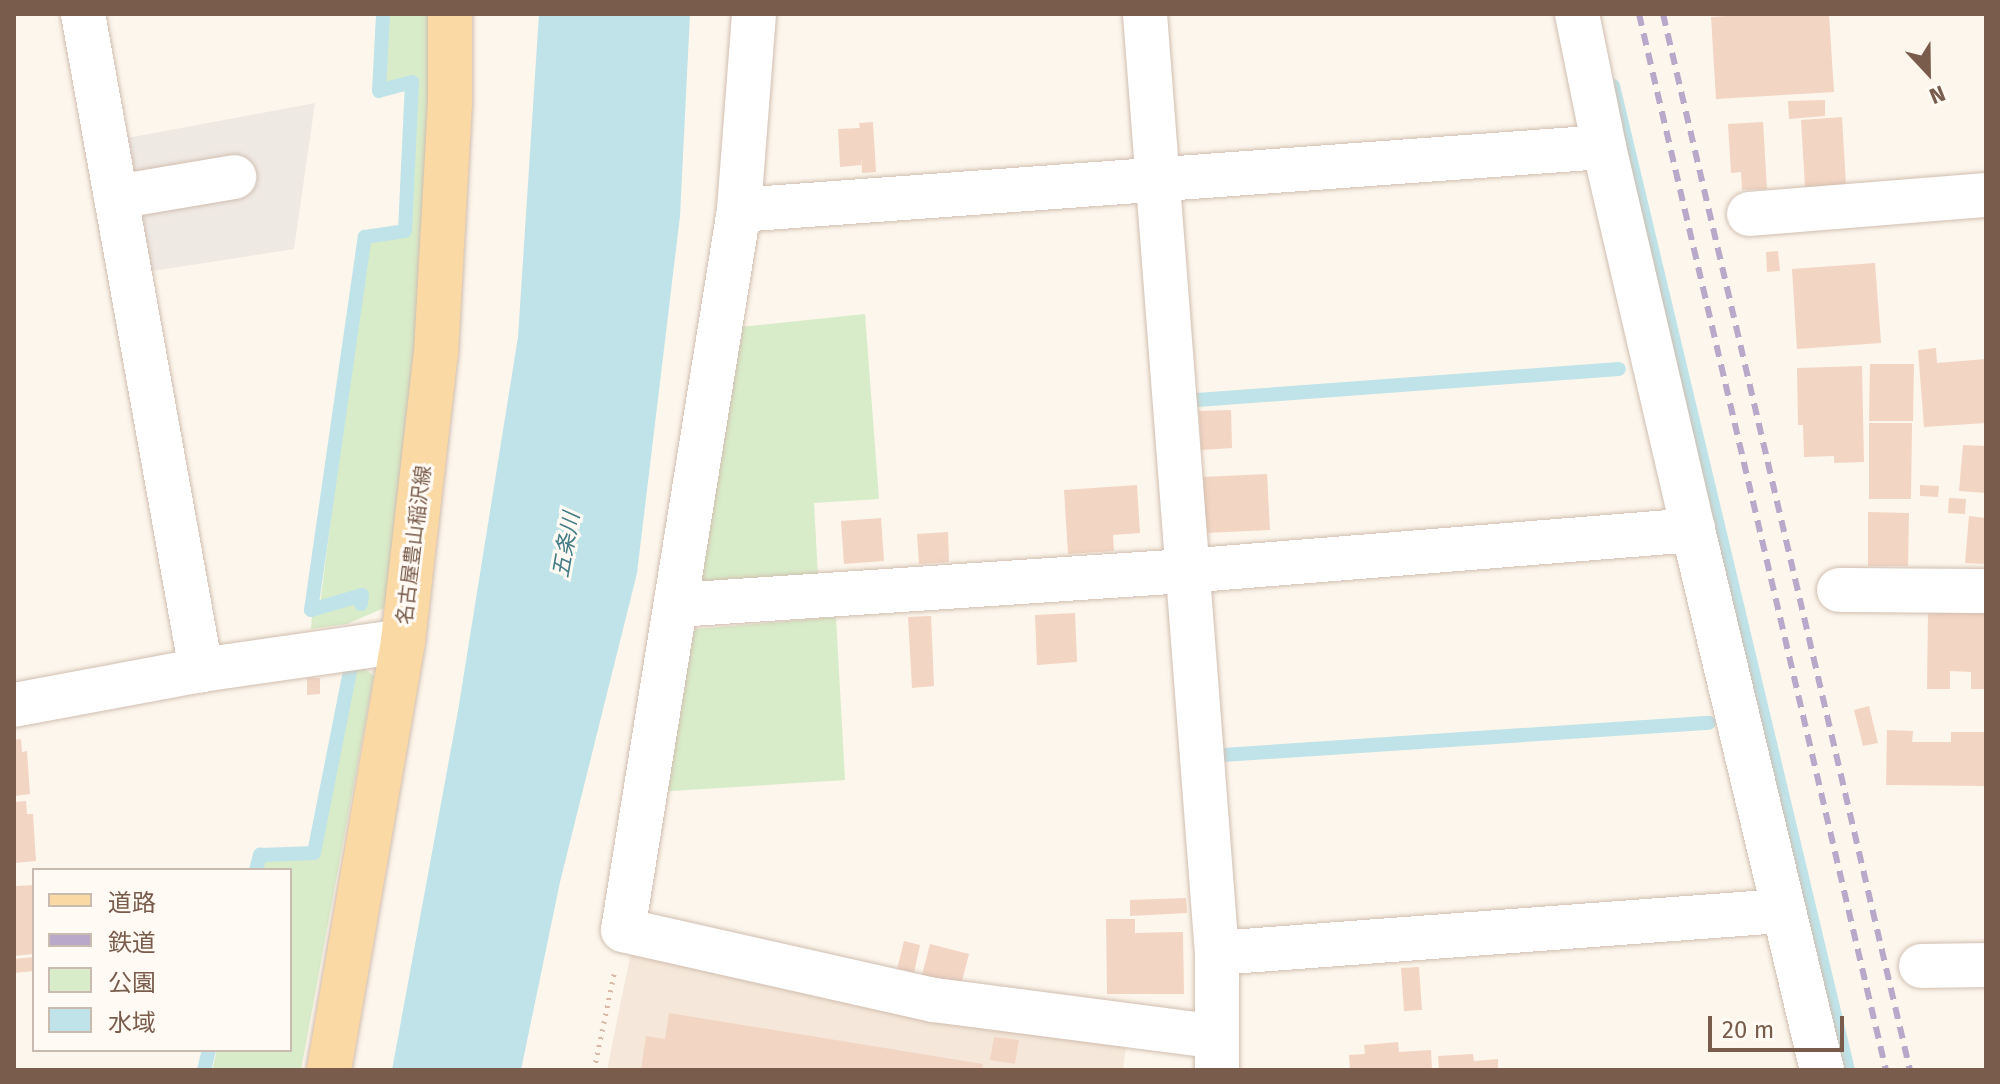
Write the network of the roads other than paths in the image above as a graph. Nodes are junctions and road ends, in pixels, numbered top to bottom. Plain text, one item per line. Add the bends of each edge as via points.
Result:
1 (83, 14) edge
2 (450, 14) edge
3 (754, 14) edge
4 (1145, 14) edge
5 (1577, 14) edge
6 (1604, 147) junction
7 (234, 177) dead end
8 (1157, 179) junction
9 (1986, 195) edge
10 (116, 197) junction
11 (739, 210) junction
12 (1749, 214) dead end
13 (1693, 530) junction
14 (1185, 571) junction
15 (1839, 590) dead end
16 (1986, 591) edge
17 (677, 605) junction
18 (403, 641) junction
19 (201, 670) junction
20 (14, 705) edge
21 (1781, 911) junction
22 (1217, 953) junction
23 (1986, 965) edge
24 (1921, 966) dead end
25 (1217, 1054) edge
26 (329, 1070) edge
27 (1822, 1070) edge

1 - 10 street
2 - 18 main road, 名古屋豊山稲沢線 via 437,337
3 - 11 street
4 - 8 street
5 - 6 street
6 - 8 street
6 - 13 street
7 - 10 street
8 - 11 street
8 - 14 street
9 - 12 street
10 - 19 street
11 - 17 street
13 - 14 street
13 - 21 street
14 - 17 street
14 - 22 street
15 - 16 street
17 - 25 street via 623,930 934,1000
18 - 19 street
18 - 26 main road, 名古屋豊山稲沢線
19 - 20 street
21 - 22 street
21 - 27 street
22 - 25 street
23 - 24 street

